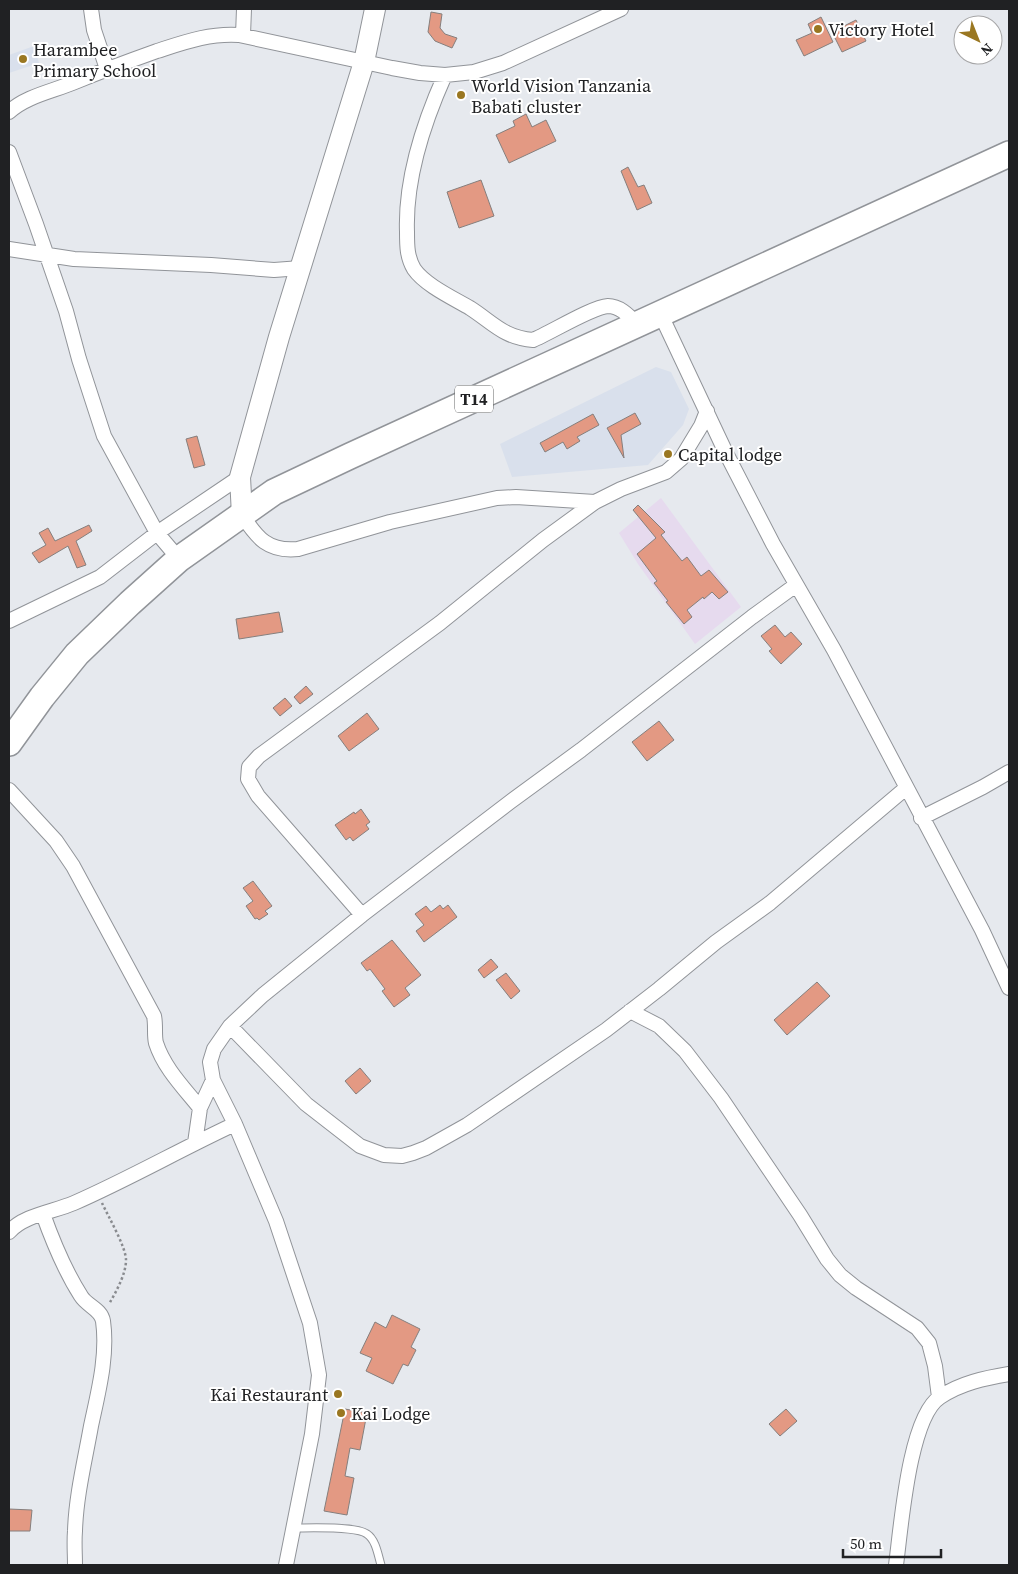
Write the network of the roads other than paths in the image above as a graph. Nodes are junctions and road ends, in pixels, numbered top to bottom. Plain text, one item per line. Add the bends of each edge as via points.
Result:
1 (91, 9) edge
2 (244, 9) edge
3 (375, 9) edge
4 (621, 9) edge
5 (243, 35) junction
6 (364, 62) junction
7 (106, 69) junction
8 (445, 75) junction
9 (9, 112) edge
10 (9, 152) edge
11 (1009, 154) edge
12 (9, 249) edge
13 (47, 256) junction
14 (301, 268) junction
15 (660, 313) junction
16 (637, 324) junction
17 (707, 411) junction
18 (240, 476) junction
19 (596, 502) junction
20 (242, 515) junction
21 (157, 533) junction
22 (179, 559) junction
23 (796, 585) junction
24 (9, 621) edge
25 (9, 743) edge
26 (1009, 772) edge
27 (906, 788) junction
28 (9, 790) edge
29 (921, 818) junction
30 (362, 916) junction
31 (1009, 988) edge
32 (630, 1011) junction
33 (230, 1026) junction
34 (213, 1080) junction
35 (200, 1108) junction
36 (235, 1124) junction
37 (195, 1143) junction
38 (42, 1214) junction
39 (9, 1232) edge
40 (1009, 1374) edge
41 (939, 1397) junction
42 (294, 1528) junction
43 (75, 1565) edge
44 (286, 1565) edge
45 (381, 1565) edge
46 (896, 1565) edge

1 - 7 street
2 - 5 street
3 - 6 street
4 - 8 street via 504,63 474,72
5 - 6 street
5 - 7 street via 204,36
6 - 8 street
6 - 14 street
7 - 9 street via 36,97
8 - 16 street via 431,107 412,173 406,213 407,253 415,269 431,284 480,314 500,331 521,340 532,340 550,333 608,306 618,308
10 - 13 street
11 - 15 highway, T14
12 - 13 street
13 - 14 street via 274,270
13 - 21 street via 104,436
14 - 18 street
15 - 16 highway, T14
15 - 17 street
16 - 20 highway, T14 via 288,484
17 - 19 street via 675,465 666,472
17 - 23 street
18 - 20 street
18 - 21 street
19 - 20 street via 497,498 285,550 262,541
19 - 30 street via 440,623 259,756 249,767 248,779 258,796
20 - 22 highway, T14
21 - 22 street
21 - 24 street via 100,577
22 - 25 highway, T14 via 77,654
23 - 27 street
23 - 30 street
26 - 29 street
27 - 29 street
27 - 32 street via 770,903
28 - 35 street via 56,841 73,866 154,1016 156,1042 163,1058
29 - 31 street via 982,930
30 - 33 street
32 - 33 street via 466,1126 426,1148 393,1156 360,1146 321,1117
32 - 41 street via 659,1026 685,1051 840,1275 917,1328 928,1344
33 - 34 street via 214,1049 210,1062
34 - 35 street
34 - 36 street
35 - 37 street
36 - 37 street
36 - 42 street via 276,1221 301,1295 310,1323 319,1375 312,1434
37 - 38 street via 68,1205
38 - 39 street
38 - 43 street via 80,1294 102,1316 99,1390 80,1487
40 - 41 street via 976,1380
41 - 46 street via 920,1427 909,1473
42 - 44 street
42 - 45 lane via 357,1529 368,1534 376,1545

